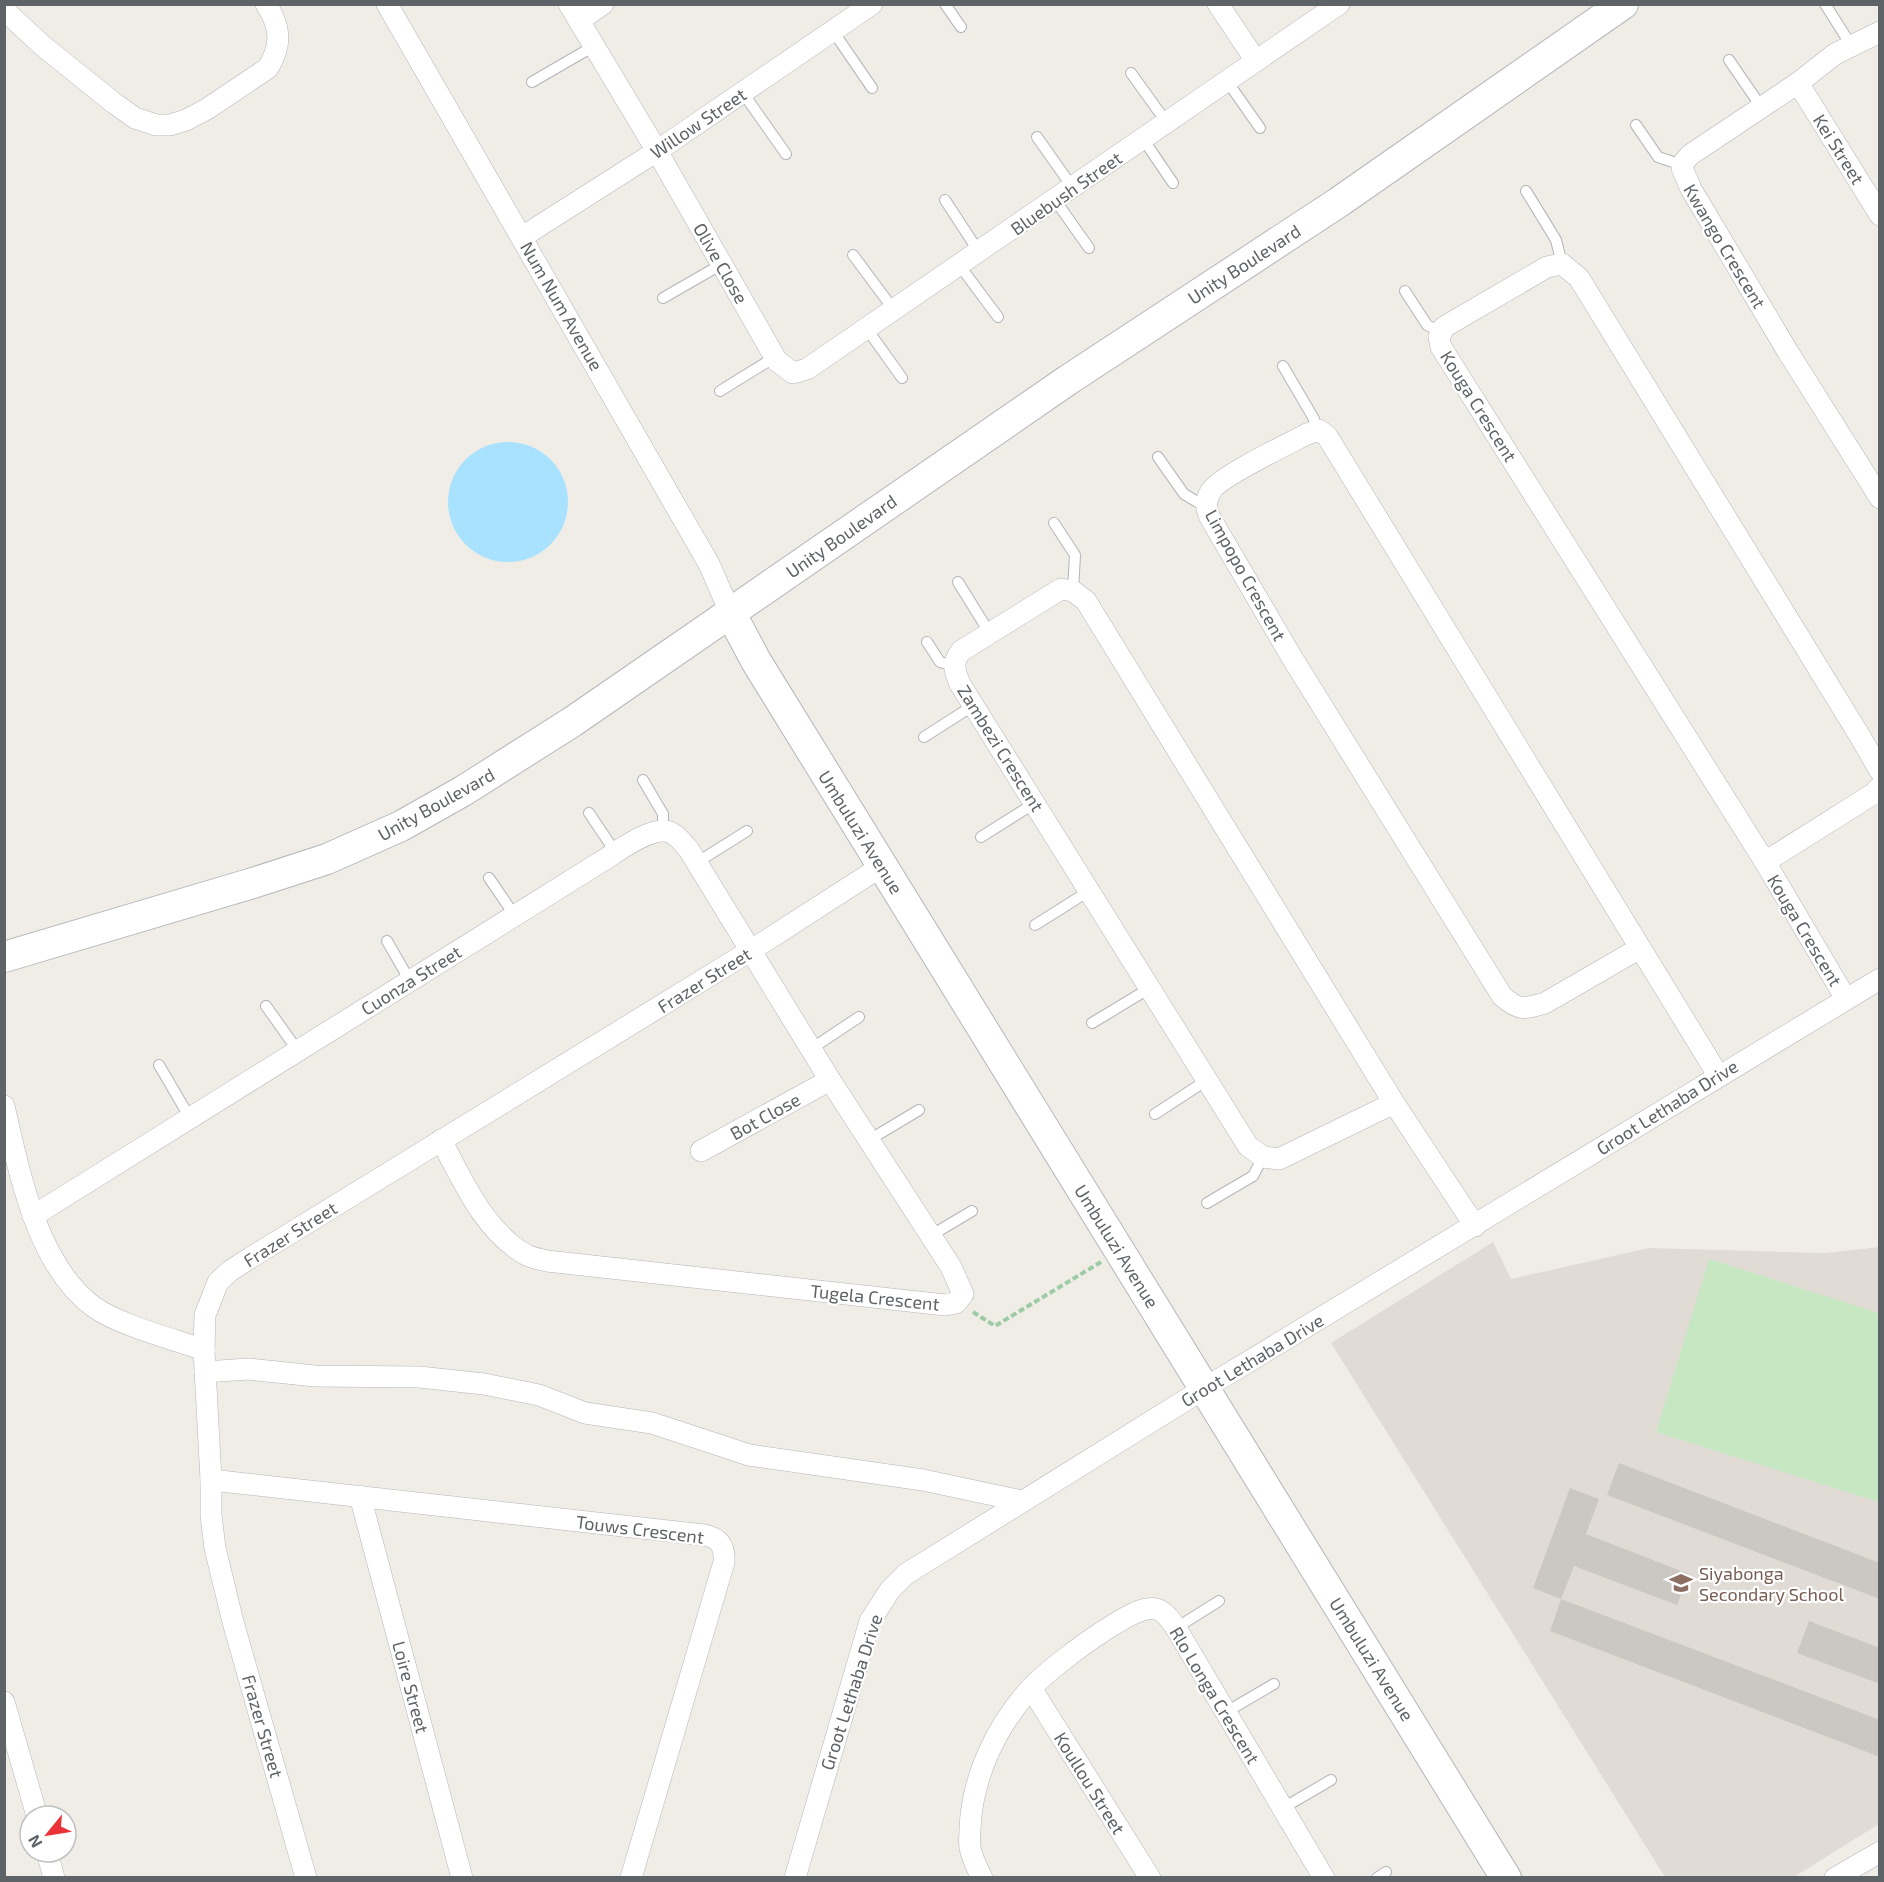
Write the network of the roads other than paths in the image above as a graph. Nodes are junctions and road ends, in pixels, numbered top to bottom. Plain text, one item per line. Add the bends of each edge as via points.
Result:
1 (266, 4) edge
2 (387, 4) edge
3 (603, 4) edge
4 (872, 4) edge
5 (945, 4) edge
6 (1218, 4) edge
7 (1339, 4) edge
8 (1623, 4) edge
9 (1825, 4) edge
10 (4, 10) edge
11 (849, 11) edge
12 (574, 13) edge
13 (961, 27) dead end
14 (833, 31) junction
15 (1880, 32) edge
16 (1851, 45) junction
17 (594, 46) junction
18 (1729, 60) dead end
19 (1256, 61) junction
20 (1131, 73) dead end
21 (1227, 81) junction
22 (532, 82) dead end
23 (1798, 83) junction
24 (872, 88) dead end
25 (742, 93) junction
26 (1762, 108) junction
27 (1167, 123) junction
28 (1636, 125) dead end
29 (1260, 128) dead end
30 (1037, 137) dead end
31 (1143, 139) junction
32 (657, 151) junction
33 (786, 154) dead end
34 (1682, 165) junction
35 (1173, 183) dead end
36 (1073, 188) junction
37 (1526, 191) dead end
38 (945, 200) dead end
39 (1055, 200) junction
40 (1880, 215) edge
41 (522, 237) junction
42 (1089, 248) dead end
43 (979, 252) junction
44 (853, 255) dead end
45 (722, 264) junction
46 (1562, 264) junction
47 (960, 266) junction
48 (1405, 291) dead end
49 (663, 298) dead end
50 (894, 310) junction
51 (998, 317) dead end
52 (867, 328) junction
53 (1441, 332) junction
54 (782, 364) junction
55 (1283, 366) dead end
56 (902, 378) dead end
57 (720, 391) dead end
58 (1314, 431) junction
59 (1158, 457) dead end
60 (1880, 498) edge
61 (1206, 507) junction
62 (1054, 523) dead end
63 (957, 582) dead end
64 (1073, 591) junction
65 (730, 612) junction
66 (989, 632) junction
67 (927, 642) dead end
68 (954, 666) junction
69 (974, 705) junction
70 (924, 737) dead end
71 (1880, 771) edge
72 (643, 780) dead end
73 (1880, 787) edge
74 (1035, 803) junction
75 (589, 813) dead end
76 (663, 831) junction
77 (747, 831) dead end
78 (981, 837) dead end
79 (616, 853) junction
80 (1765, 862) junction
81 (696, 863) junction
82 (882, 866) junction
83 (489, 878) dead end
84 (1089, 891) junction
85 (515, 916) junction
86 (1035, 925) dead end
87 (387, 942) dead end
88 (1640, 948) junction
89 (750, 951) junction
90 (4, 957) edge
91 (1880, 979) edge
92 (410, 981) junction
93 (1150, 988) junction
94 (1846, 999) junction
95 (266, 1006) dead end
96 (859, 1017) dead end
97 (1092, 1023) dead end
98 (811, 1050) junction
99 (298, 1051) junction
100 (159, 1065) dead end
101 (1718, 1075) junction
102 (830, 1080) junction
103 (1207, 1080) junction
104 (1394, 1103) junction
105 (4, 1106) edge
106 (919, 1110) dead end
107 (1155, 1114) dead end
108 (190, 1118) junction
109 (441, 1140) junction
110 (869, 1140) junction
111 (701, 1151) dead end
112 (1263, 1157) junction
113 (1207, 1203) dead end
114 (972, 1211) dead end
115 (33, 1216) junction
116 (1475, 1226) junction
117 (930, 1236) junction
118 (204, 1350) junction
119 (205, 1372) junction
120 (1205, 1388) junction
121 (211, 1480) junction
122 (360, 1496) junction
123 (1022, 1502) junction
124 (1219, 1601) dead end
125 (1176, 1628) junction
126 (1274, 1684) dead end
127 (1031, 1688) junction
128 (4, 1702) edge
129 (1226, 1712) junction
130 (9, 1735) edge
131 (1331, 1780) dead end
132 (33, 1804) edge
133 (1283, 1808) junction
134 (1880, 1852) edge
135 (306, 1878) edge
136 (462, 1878) edge
137 (631, 1878) edge
138 (795, 1878) edge
139 (982, 1878) edge
140 (1150, 1878) edge
141 (1324, 1878) edge
142 (1506, 1878) edge
143 (1835, 1878) edge

1 - 10 street via 279,36 268,68 207,109 170,125 135,118
2 - 41 street, Num Num Avenue
3 - 12 street
4 - 11 street, Willow Street
5 - 13 lane
6 - 19 street
7 - 19 street, Bluebush Street
8 - 65 street, Unity Boulevard via 1348,195 1068,380
9 - 16 lane
11 - 14 street, Willow Street
12 - 17 street, Olive Close
14 - 24 lane
14 - 25 street, Willow Street
15 - 16 street, Kwango Crescent
16 - 23 street, Kwango Crescent
17 - 22 lane
17 - 32 street, Olive Close
18 - 26 lane
19 - 21 street, Bluebush Street
20 - 27 lane
21 - 27 street, Bluebush Street
21 - 29 lane
23 - 26 street, Kwango Crescent
23 - 40 street, Kei Street
25 - 32 street, Willow Street
25 - 33 lane
26 - 34 street, Kwango Crescent via 1690,155
27 - 31 street, Bluebush Street
28 - 34 lane via 1658,157
30 - 36 lane
31 - 35 lane
31 - 36 street, Bluebush Street
32 - 41 street, Willow Street
32 - 45 street, Olive Close
34 - 60 street, Kwango Crescent via 1697,199
36 - 39 street, Bluebush Street
37 - 46 lane via 1556,240
38 - 43 lane
39 - 42 lane
39 - 43 street, Bluebush Street
41 - 65 street, Num Num Avenue via 709,564
43 - 47 street, Bluebush Street
44 - 50 lane
45 - 49 lane
45 - 54 street, Olive Close
46 - 53 street, Kouga Crescent via 1534,273
46 - 71 street via 1579,278
47 - 50 street, Bluebush Street
47 - 51 lane
48 - 53 lane via 1427,325
50 - 52 street, Bluebush Street
52 - 54 street, Bluebush Street via 807,369 798,372
52 - 56 lane
53 - 80 street, Kouga Crescent via 1441,347
54 - 57 lane
55 - 58 lane via 1314,419
58 - 61 street, Limpopo Crescent via 1219,483 1211,489
58 - 88 street via 1327,436
59 - 61 lane via 1184,494
61 - 88 street, Limpopo Crescent via 1291,656 1502,996 1520,1008 1545,1003
62 - 64 lane via 1076,555
63 - 66 lane
64 - 66 street, Zambezi Crescent via 1054,593
64 - 104 street via 1092,610
65 - 82 street, Umbuluzi Avenue
65 - 90 street, Unity Boulevard via 562,728 463,792 401,826 327,859
66 - 68 street, Zambezi Crescent via 961,651
67 - 68 lane via 940,662
68 - 69 street, Zambezi Crescent
69 - 70 lane
69 - 74 street, Zambezi Crescent
72 - 76 lane via 663,814
73 - 80 street, Kouga Crescent
74 - 78 lane
74 - 84 street, Zambezi Crescent
75 - 79 lane
76 - 79 street, Cuonza Street via 648,834
76 - 81 street via 671,832 681,841
77 - 81 lane
79 - 85 street, Cuonza Street
80 - 94 street, Kouga Crescent
81 - 89 street
82 - 89 street, Frazer Street
82 - 120 street, Umbuluzi Avenue
83 - 85 lane
84 - 86 lane
84 - 93 street, Zambezi Crescent
85 - 92 street, Cuonza Street
87 - 92 lane
88 - 101 street
89 - 98 street, Tugela Crescent
89 - 109 street, Frazer Street
91 - 94 street, Groot Lethaba Drive
92 - 99 street, Cuonza Street
93 - 97 lane
93 - 103 street, Zambezi Crescent
94 - 101 street, Groot Lethaba Drive
95 - 99 lane
96 - 98 lane
98 - 102 street, Tugela Crescent
99 - 108 street, Cuonza Street
100 - 108 lane
101 - 116 street, Groot Lethaba Drive
102 - 110 street, Tugela Crescent
102 - 111 street, Bot Close
103 - 107 lane
103 - 112 street, Zambezi Crescent via 1248,1146
104 - 112 street via 1290,1155 1279,1159
104 - 116 street
105 - 115 street
106 - 110 lane
108 - 115 street, Cuonza Street
109 - 117 street, Tugela Crescent via 469,1191 504,1239 526,1255 547,1261 950,1305 963,1294
109 - 118 street, Frazer Street via 230,1271 218,1282 210,1298 205,1315
110 - 117 street, Tugela Crescent
112 - 113 lane via 1253,1176
114 - 117 lane
115 - 118 street via 65,1276 93,1307
116 - 120 street, Groot Lethaba Drive
118 - 119 street, Frazer Street
119 - 121 street, Frazer Street
119 - 123 street via 248,1369 484,1384 539,1395 585,1413 652,1423 749,1455 923,1480
120 - 123 street, Groot Lethaba Drive
120 - 142 street, Umbuluzi Avenue
121 - 122 street, Touws Crescent
121 - 135 street, Frazer Street via 211,1515 223,1586
122 - 136 street, Loire Street
122 - 137 street, Touws Crescent via 704,1535 722,1545 724,1562
123 - 138 street, Groot Lethaba Drive via 906,1574 879,1604 870,1622
124 - 125 lane
125 - 127 street, Rlo Longa Crescent via 1163,1612 1155,1608 1142,1611 1090,1640
125 - 129 street, Rlo Longa Crescent
126 - 129 lane
127 - 139 street, Rlo Longa Crescent via 1002,1725 977,1784 970,1846
127 - 140 street, Koullou Street
128 - 130 street
129 - 133 street, Rlo Longa Crescent
130 - 132 street
131 - 133 lane
133 - 141 street, Rlo Longa Crescent
134 - 143 street

